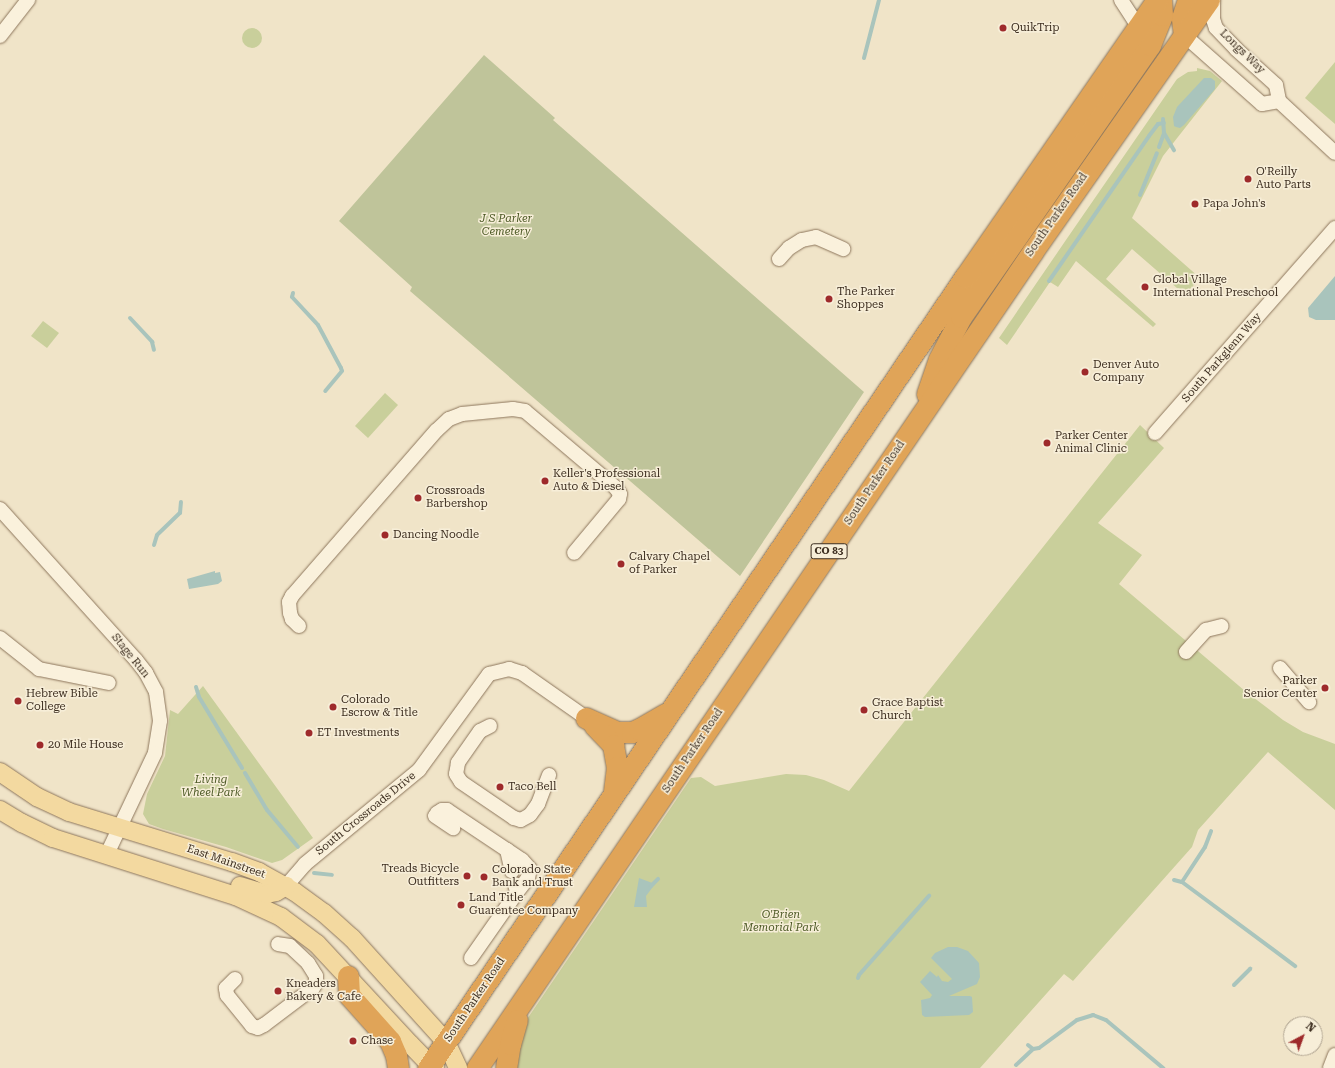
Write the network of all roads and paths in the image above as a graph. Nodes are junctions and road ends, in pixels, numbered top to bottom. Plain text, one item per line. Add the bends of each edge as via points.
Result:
1 (1121, 0) edge
2 (1157, 0) edge
3 (1161, 0) edge
4 (1188, 0) edge
5 (1209, 0) edge
6 (1213, 0) edge
7 (26, 1) edge
8 (1138, 28) junction
9 (1184, 35) junction
10 (0, 36) edge
11 (1279, 101) junction
12 (1335, 153) edge
13 (1335, 228) edge
14 (843, 249) dead end
15 (779, 259) dead end
16 (920, 418) junction
17 (1155, 433) dead end
18 (0, 509) edge
19 (574, 553) dead end
20 (299, 626) dead end
21 (1222, 626) dead end
22 (0, 638) edge
23 (1186, 652) dead end
24 (1280, 668) dead end
25 (109, 683) dead end
26 (1309, 702) dead end
27 (673, 708) junction
28 (586, 718) junction
29 (490, 726) dead end
30 (0, 772) edge
31 (549, 775) dead end
32 (0, 786) edge
33 (613, 796) junction
34 (46, 802) junction
35 (0, 810) edge
36 (118, 828) junction
37 (453, 828) dead end
38 (507, 850) junction
39 (106, 856) junction
40 (169, 875) junction
41 (515, 883) junction
42 (286, 886) junction
43 (278, 944) dead end
44 (471, 958) dead end
45 (348, 976) junction
46 (236, 979) dead end
47 (523, 1001) junction
48 (446, 1042) junction
49 (1335, 1054) edge
50 (431, 1067) edge
51 (398, 1068) edge
52 (458, 1068) edge
53 (477, 1068) edge
54 (506, 1068) edge
55 (1330, 1068) edge

1 - 8 street
2 - 8 highway, South Parker Road
3 - 16 highway via 1162,15 1150,45 950,336 939,359
4 - 9 highway via 1182,18
5 - 9 highway, South Parker Road / CO 83
6 - 11 street, Longs Way via 1213,19 1216,28 1276,85
7 - 10 street
8 - 27 highway, South Parker Road via 965,277
9 - 11 street via 1262,104
9 - 16 highway, South Parker Road / CO 83
11 - 12 street, Longs Way
13 - 17 street, South Parkglenn Way
14 - 15 street via 816,237 802,240 788,248
16 - 47 highway, South Parker Road / CO 83
18 - 36 street, Stage Run via 136,660 156,692 160,721 155,753
19 - 20 street via 619,499 620,494 616,488 525,411 513,408 462,414 450,419 437,430 292,596 289,602 290,613
21 - 23 street via 1206,630
22 - 25 street via 39,669
24 - 26 street
27 - 28 highway via 632,732 618,732
27 - 33 highway, South Parker Road
28 - 33 highway via 613,745 616,767
28 - 42 street, South Crossroads Drive via 522,673 509,669 489,674 419,770 305,864
29 - 31 street via 480,731 458,763 456,774 461,782 514,818 521,820 530,815 538,804
30 - 34 main road, East Mainstreet
32 - 34 main road via 29,805 36,806
33 - 48 highway, South Parker Road
34 - 36 main road, East Mainstreet
35 - 39 main road via 44,834
36 - 39 street, Stage Run
36 - 42 main road, East Mainstreet via 232,862
37 - 38 street via 436,815 442,810 447,810
38 - 41 street
38 - 41 street via 530,869 528,878
39 - 40 main road
40 - 42 main road via 192,871 267,894
40 - 45 main road via 243,899 281,917 317,944
41 - 44 street
42 - 48 main road, East Mainstreet via 344,931
43 - 46 street via 290,946 308,963 316,976 313,988 258,1028 252,1026 227,994 226,988
45 - 50 main road
45 - 51 highway via 349,995 390,1041
47 - 53 highway, South Parker Road / CO 83
47 - 54 highway via 511,1038
48 - 50 highway, South Parker Road
48 - 52 main road, East Mainstreet
49 - 55 street

